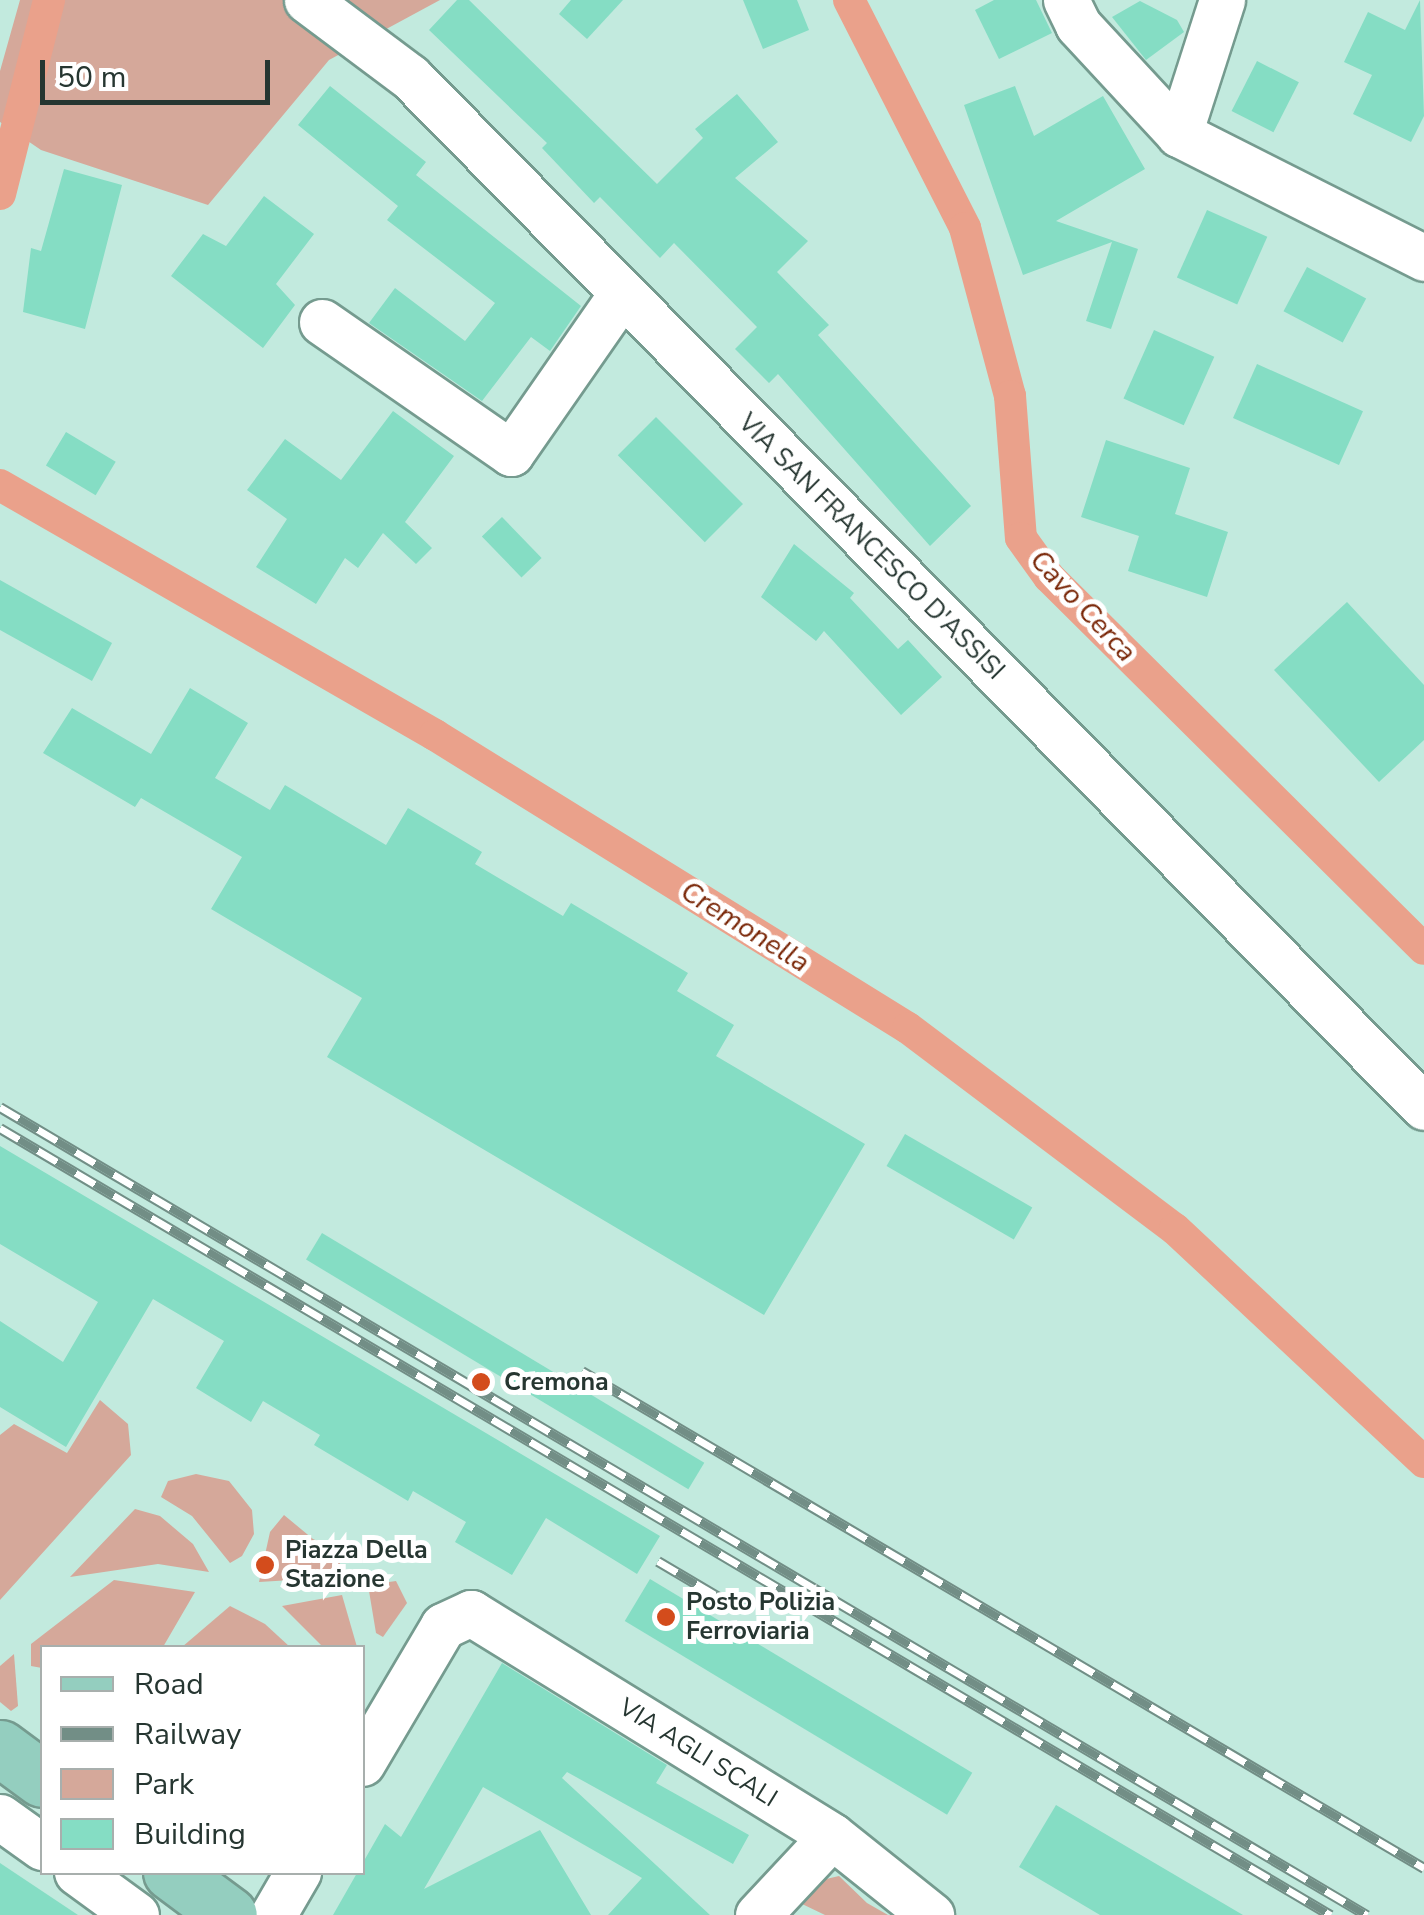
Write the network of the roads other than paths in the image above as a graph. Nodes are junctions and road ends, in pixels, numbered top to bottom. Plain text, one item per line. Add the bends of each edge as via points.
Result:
1 (307, 0) edge
2 (1066, 0) edge
3 (1222, 0) edge
4 (1179, 134) junction
5 (1424, 258) edge
6 (622, 293) junction
7 (322, 322) dead end
8 (1424, 1107) edge
9 (0, 1748) edge
10 (365, 1757) edge
11 (40, 1778) edge
12 (0, 1817) edge
13 (832, 1836) junction
14 (40, 1847) edge
15 (81, 1875) edge
16 (176, 1875) edge
17 (296, 1875) edge
18 (136, 1915) edge
19 (229, 1915) edge
20 (272, 1915) edge
21 (758, 1915) edge
22 (931, 1915) edge

1 - 6 street, VIA SAN FRANCESCO D'ASSISI via 410,77
2 - 4 street via 1078,25
3 - 4 street
4 - 5 street
6 - 7 street via 510,452
6 - 8 street, VIA SAN FRANCESCO D'ASSISI
9 - 11 main road
10 - 13 street, VIA AGLI SCALI via 443,1626 471,1613
12 - 14 street
13 - 21 street
13 - 22 street, VIA AGLI SCALI
15 - 18 street
16 - 19 main road
17 - 20 street

